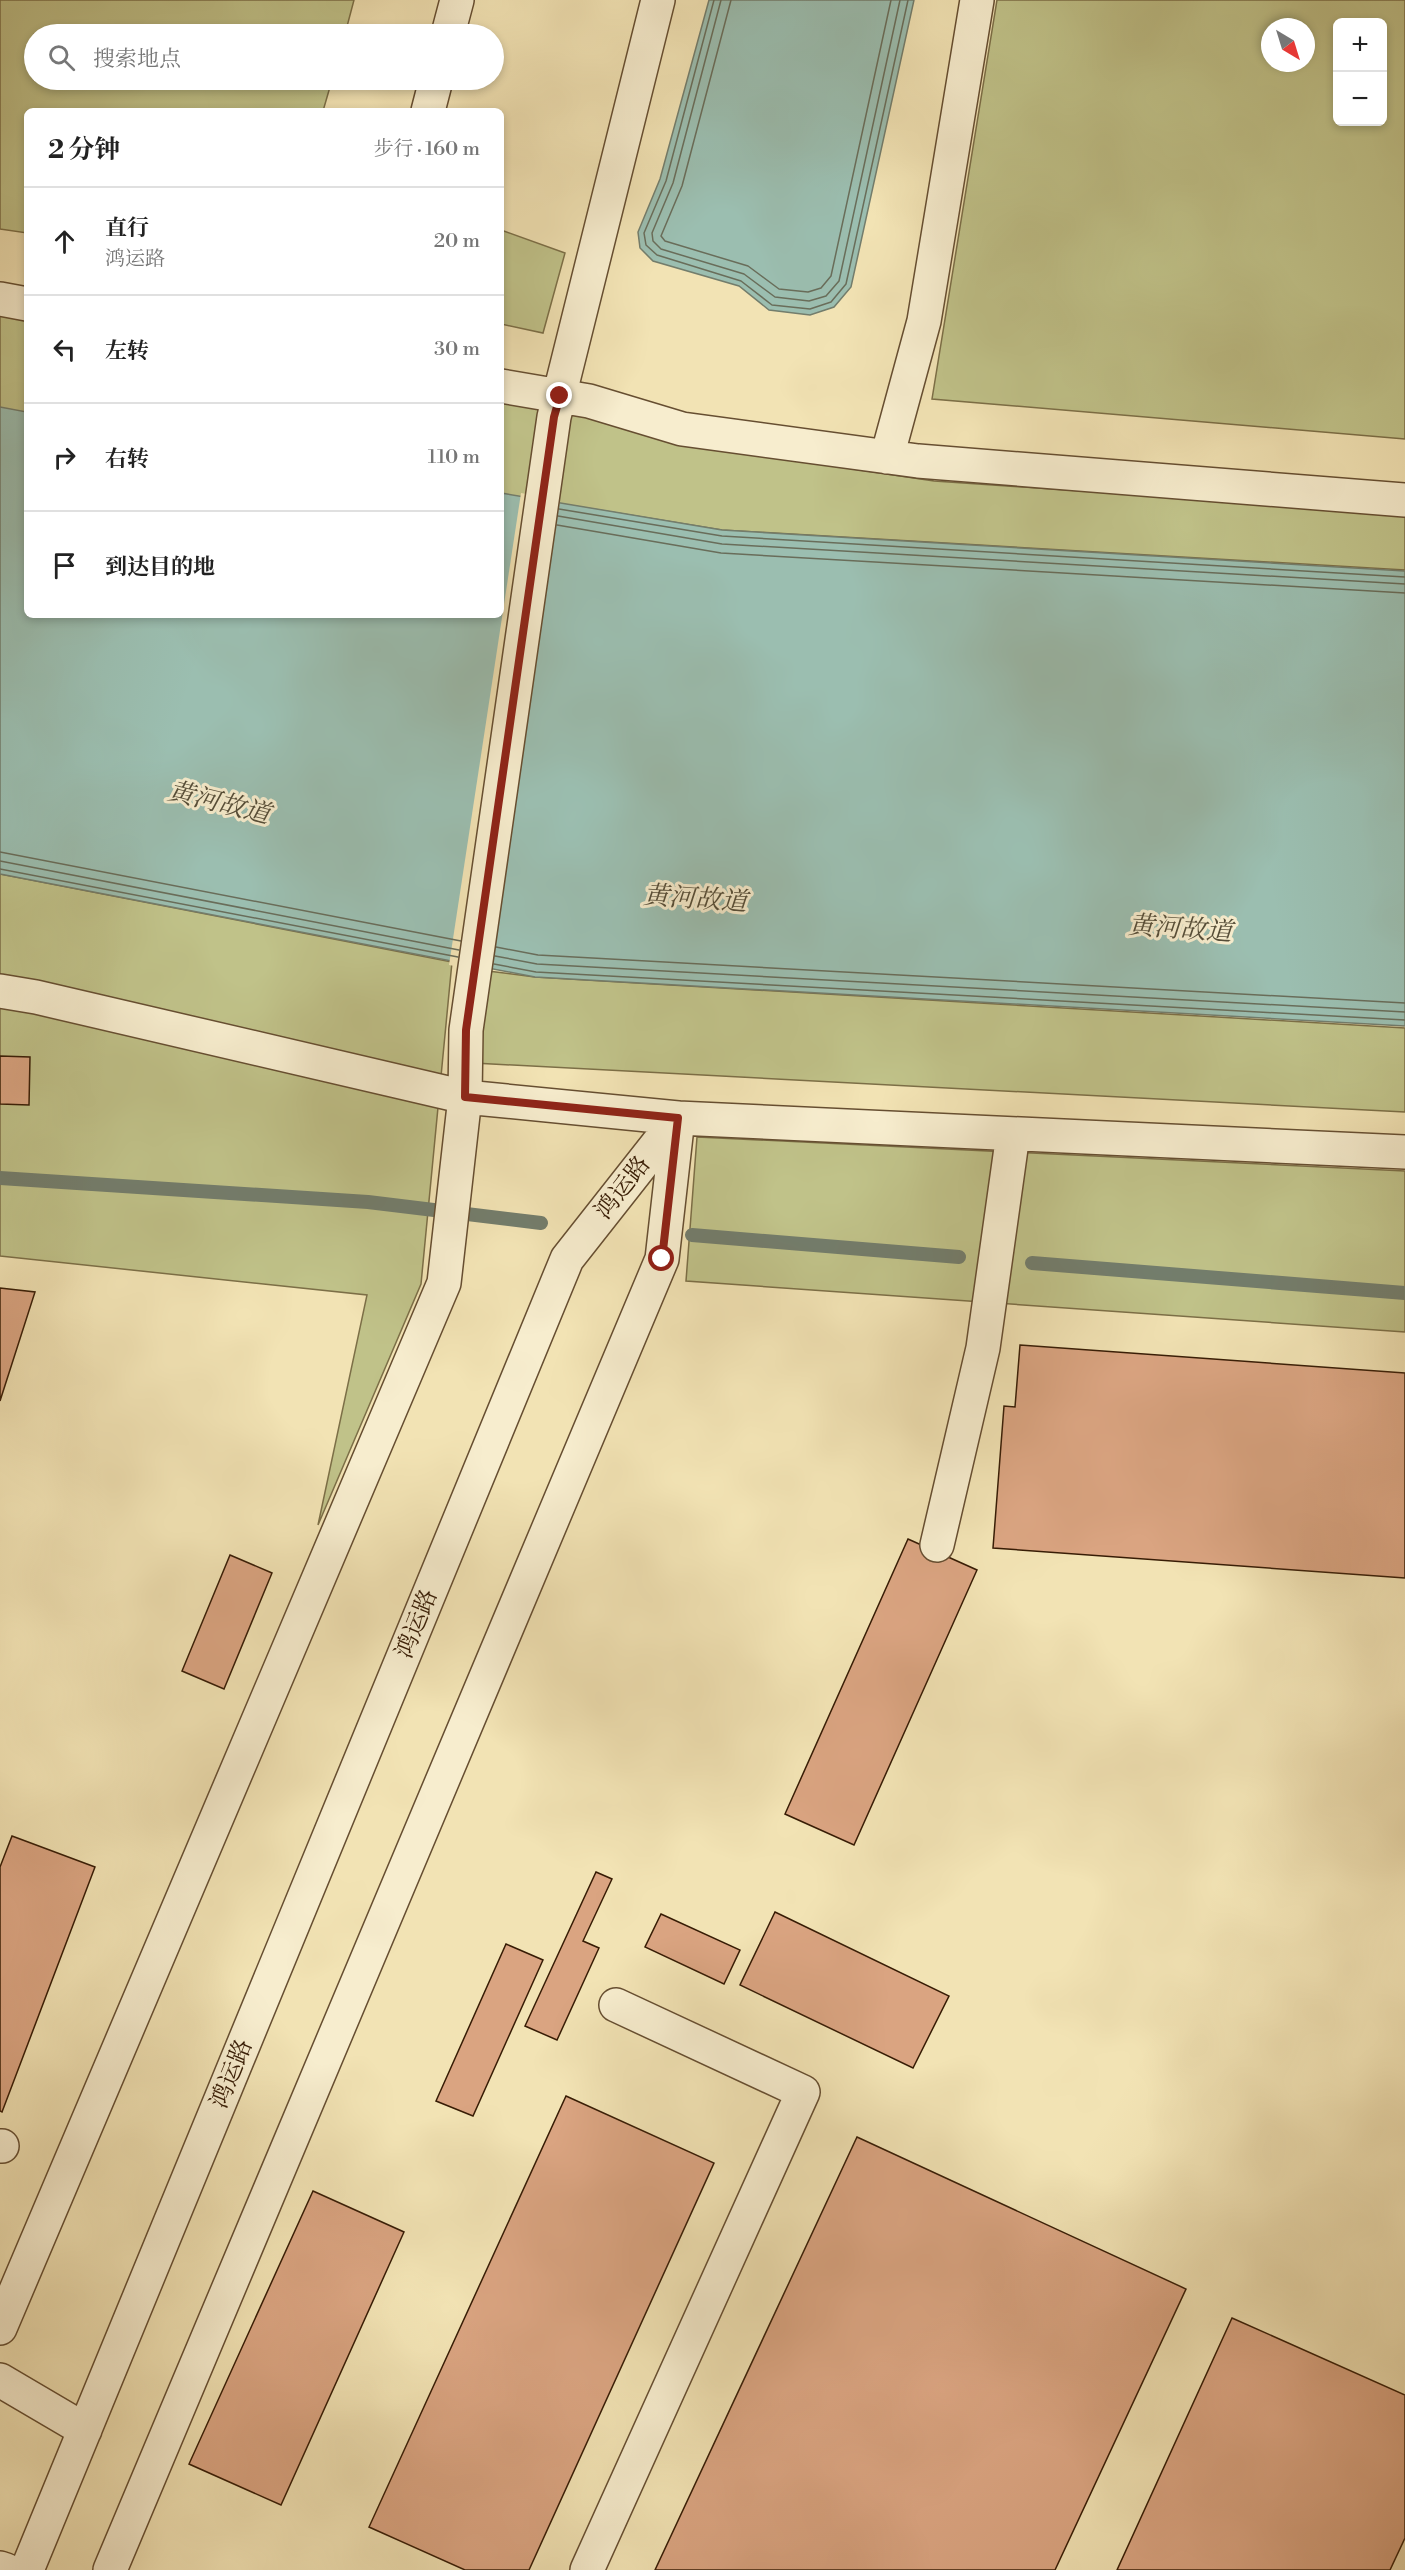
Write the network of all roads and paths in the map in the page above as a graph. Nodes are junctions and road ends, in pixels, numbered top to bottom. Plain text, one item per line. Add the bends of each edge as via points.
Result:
1 (457, 0) edge
2 (658, 0) edge
3 (977, 0) edge
4 (451, 24) edge
5 (433, 90) edge
6 (429, 108) edge
7 (0, 299) edge
8 (24, 303) edge
9 (504, 387) edge
10 (557, 407) junction
11 (886, 457) junction
12 (1405, 500) edge
13 (0, 991) edge
14 (465, 1097) junction
15 (678, 1118) junction
16 (1012, 1134) junction
17 (1405, 1152) edge
18 (937, 1545) dead end
19 (616, 2005) dead end
20 (0, 2328) edge
21 (0, 2380) edge
22 (85, 2430) junction
23 (0, 2568) edge
24 (6, 2570) edge
25 (27, 2570) edge
26 (110, 2570) edge
27 (587, 2570) edge

1 - 4 street
2 - 10 street
3 - 11 street via 924,321
5 - 6 street
7 - 8 street
9 - 10 street
10 - 11 street via 589,401 682,429
10 - 14 street via 466,1030
11 - 12 street
13 - 14 street via 36,996
14 - 15 street
14 - 20 street via 444,1283
15 - 16 street
15 - 22 street, 鸿运路 via 567,1259
15 - 26 street, 鸿运路 via 662,1259
16 - 17 street
16 - 18 street via 984,1348
19 - 27 street via 803,2092
21 - 22 street
22 - 25 street, 鸿运路
23 - 24 street

